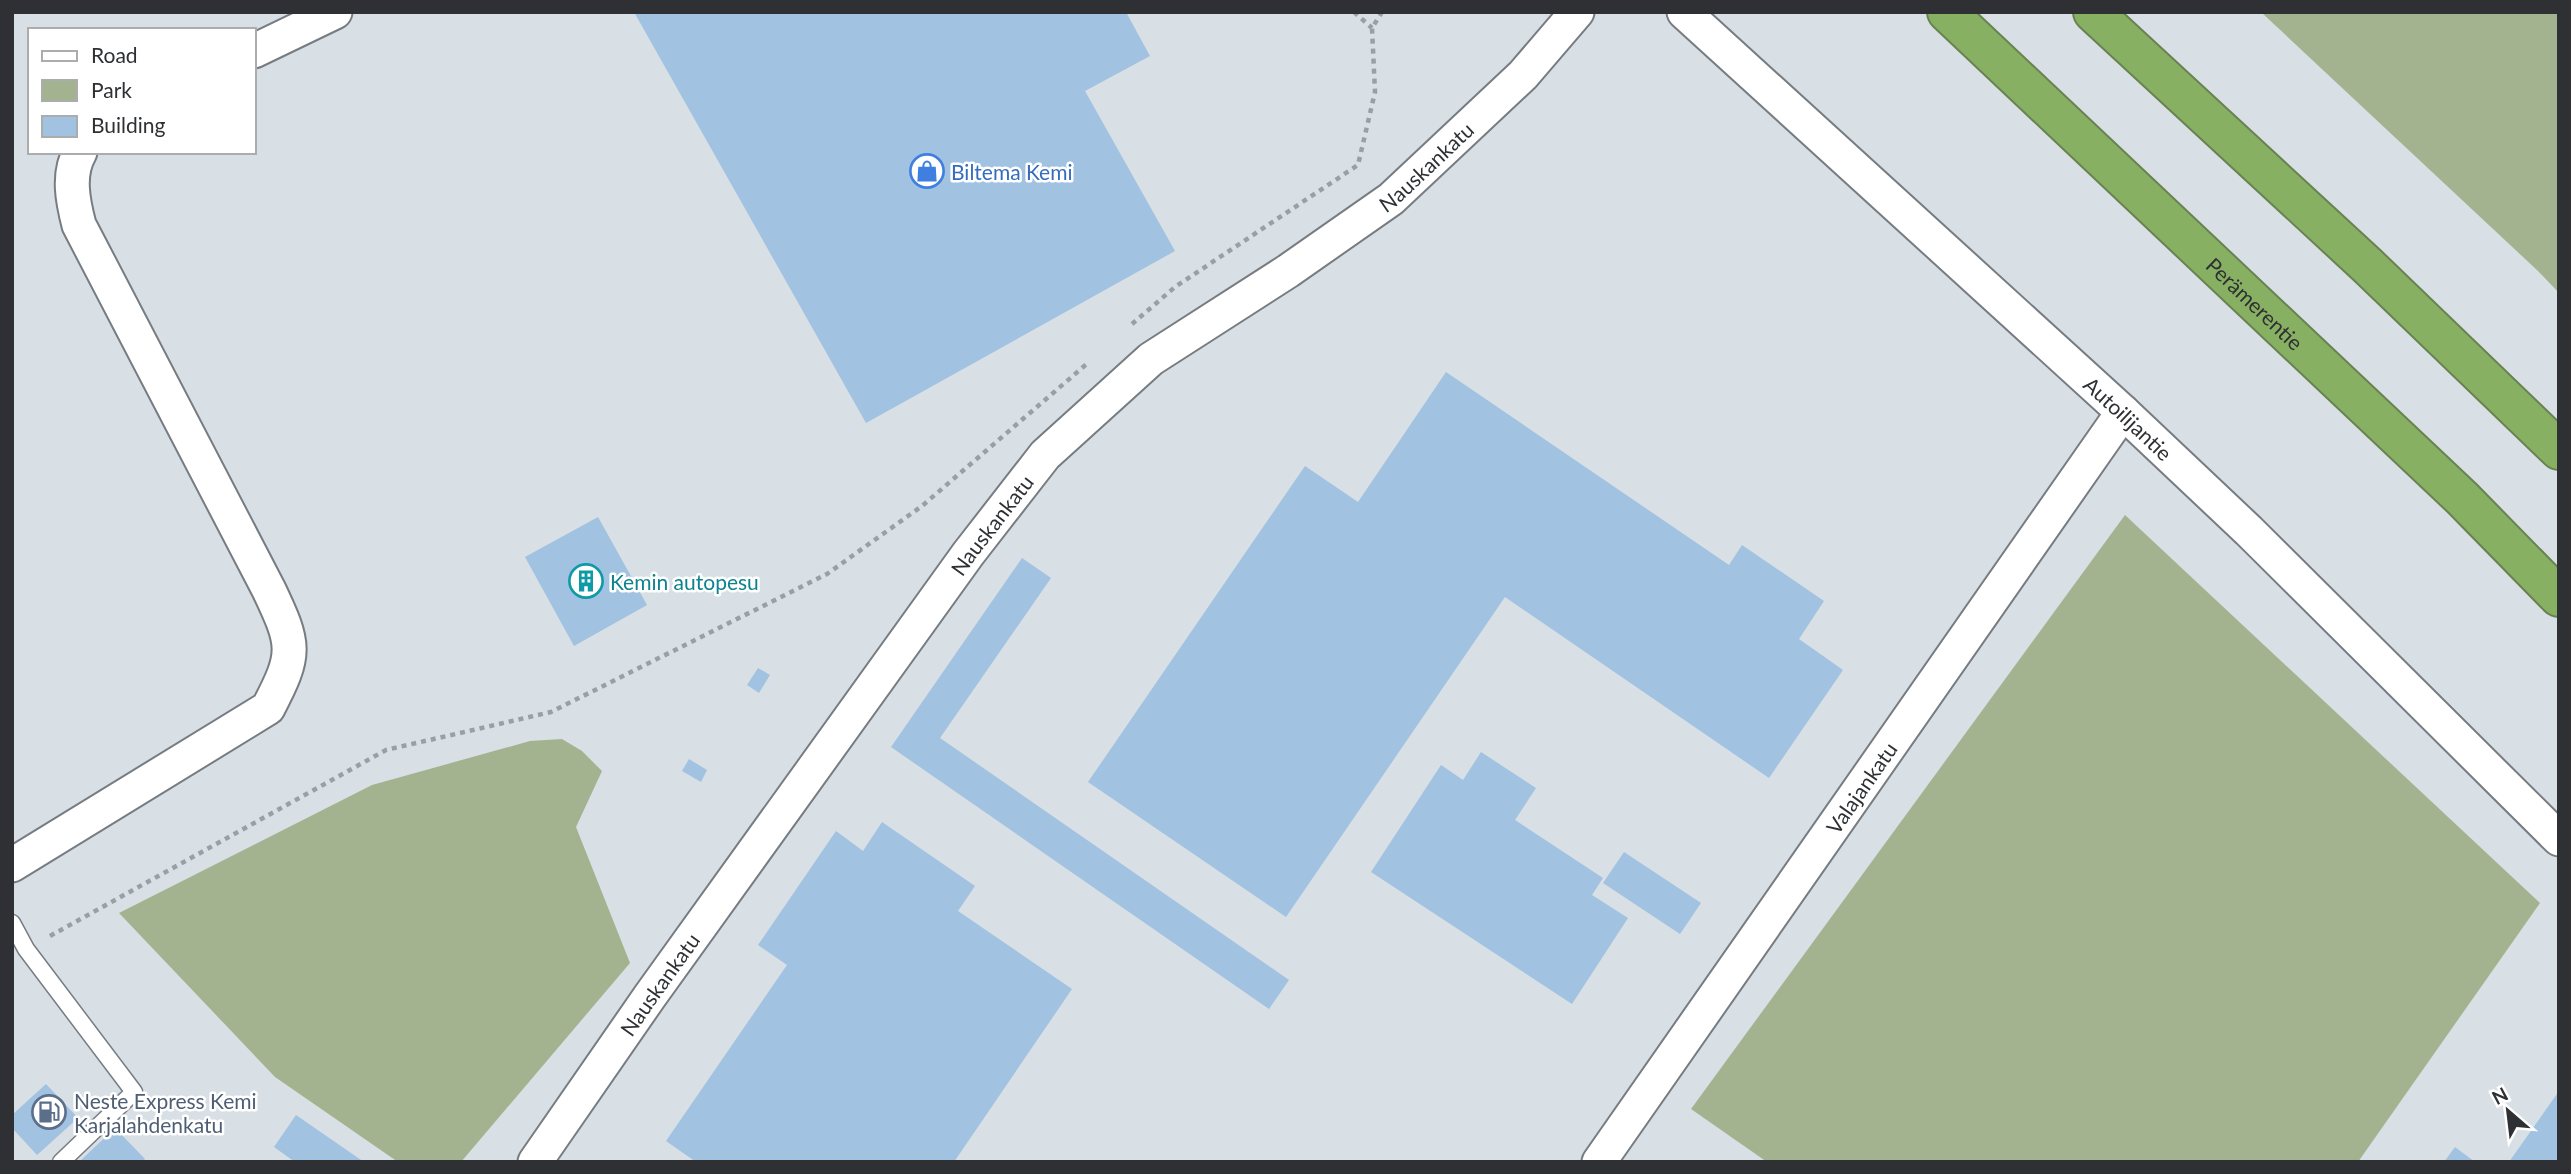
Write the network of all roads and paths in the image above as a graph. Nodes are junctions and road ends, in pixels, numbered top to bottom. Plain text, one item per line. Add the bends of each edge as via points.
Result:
1 (335, 12) edge
2 (1354, 12) edge
3 (1382, 12) edge
4 (1577, 12) edge
5 (1684, 12) edge
6 (1947, 12) edge
7 (2093, 12) edge
8 (1372, 28) junction
9 (256, 50) edge
10 (79, 154) edge
11 (1123, 332) dead end
12 (1091, 360) dead end
13 (2123, 412) junction
14 (2559, 450) edge
15 (2559, 597) edge
16 (2559, 839) edge
17 (12, 865) edge
18 (12, 923) edge
19 (26, 949) junction
20 (61, 1162) edge
21 (534, 1162) edge
22 (1598, 1162) edge

1 - 9 street
2 - 8 path
3 - 8 path
4 - 21 street, Nauskankatu via 1523,75 1391,199 1151,359 1045,455 960,565
5 - 13 street, Autoilijantie
6 - 15 highway, Perämerentie via 2442,479
7 - 14 highway
8 - 11 path via 1375,92 1358,165 1175,287
10 - 17 street via 72,177 79,225 269,590 291,648 268,708
12 - 19 path via 922,506 827,574 551,712 386,750
13 - 16 street, Autoilijantie
13 - 22 street, Valajankatu
18 - 19 lane
19 - 20 lane via 134,1092

